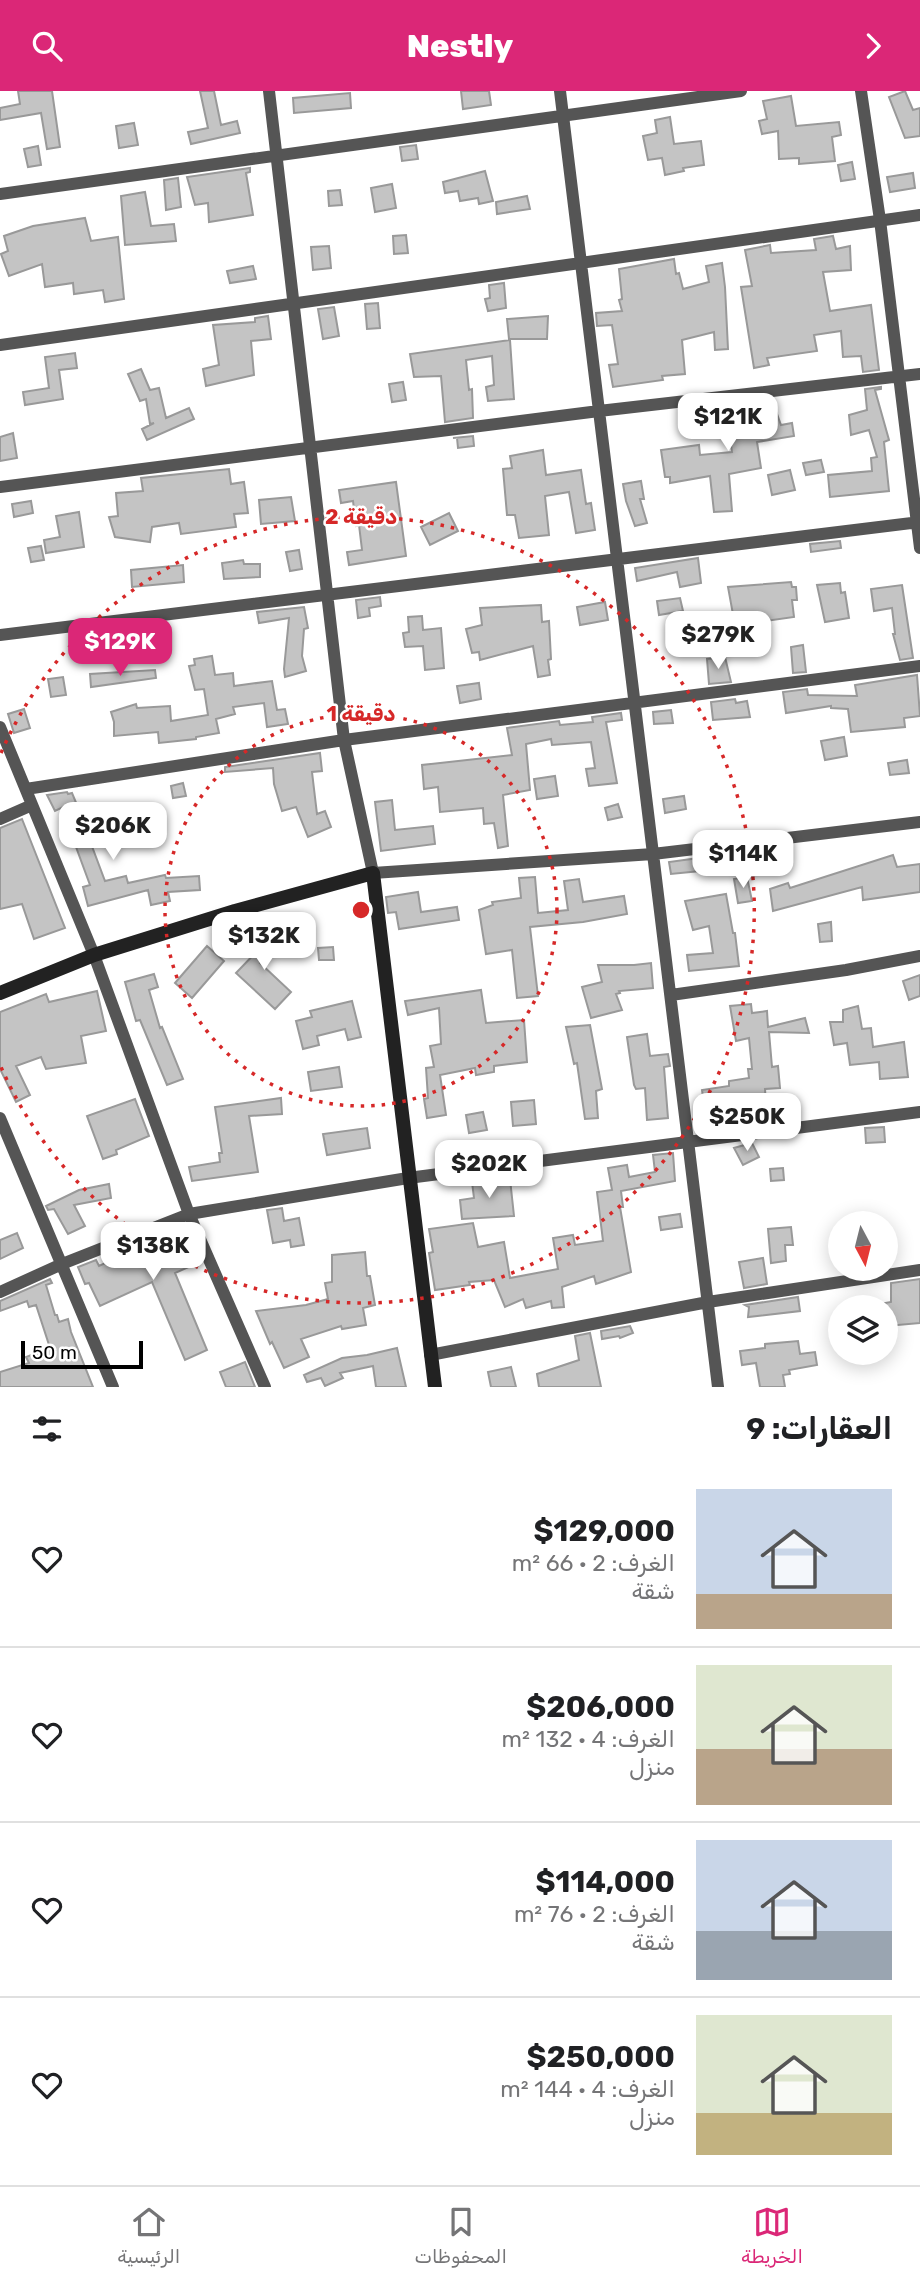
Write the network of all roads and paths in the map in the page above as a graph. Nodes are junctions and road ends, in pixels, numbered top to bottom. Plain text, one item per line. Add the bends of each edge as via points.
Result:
1 (269, 91) edge
2 (560, 91) edge
3 (741, 91) edge
4 (861, 91) edge
5 (563, 117) junction
6 (276, 155) junction
7 (0, 194) edge
8 (920, 215) edge
9 (880, 220) junction
10 (581, 263) junction
11 (293, 303) junction
12 (0, 345) edge
13 (920, 374) edge
14 (899, 376) junction
15 (599, 411) junction
16 (310, 449) junction
17 (0, 487) edge
18 (918, 523) edge
19 (920, 548) edge
20 (617, 559) junction
21 (328, 596) junction
22 (0, 635) edge
23 (920, 666) edge
24 (635, 702) junction
25 (0, 727) edge
26 (344, 740) junction
27 (26, 789) junction
28 (32, 805) junction
29 (0, 819) edge
30 (920, 822) edge
31 (653, 854) junction
32 (373, 873) junction
33 (93, 954) junction
34 (920, 956) edge
35 (0, 993) edge
36 (671, 995) junction
37 (920, 1112) edge
38 (0, 1118) edge
39 (689, 1143) junction
40 (408, 1178) junction
41 (189, 1214) junction
42 (62, 1264) junction
43 (920, 1270) edge
44 (0, 1292) edge
45 (708, 1302) junction
46 (430, 1355) junction
47 (113, 1387) edge
48 (265, 1387) edge
49 (435, 1387) edge
50 (718, 1387) edge

1 - 6 street
2 - 5 street
3 - 5 street
4 - 9 street
5 - 6 street
5 - 10 street
6 - 7 street
6 - 11 street
8 - 9 street
9 - 10 street
9 - 14 street
10 - 11 street
10 - 15 street
11 - 12 street
11 - 16 street
13 - 14 street
14 - 15 street
14 - 18 street
15 - 16 street
15 - 20 street
16 - 17 street
16 - 21 street
18 - 19 street
18 - 20 street
20 - 21 street
20 - 24 street
21 - 22 street
21 - 26 street
23 - 24 street
24 - 26 street
24 - 31 street
25 - 27 street
26 - 27 street
26 - 32 street
27 - 28 street
28 - 29 street
28 - 33 street
30 - 31 street
31 - 32 street
31 - 36 street
32 - 33 main road
32 - 40 main road
33 - 35 main road
33 - 41 street
34 - 36 street
36 - 39 street
37 - 39 street
38 - 42 street
39 - 40 street
39 - 45 street
40 - 41 street
40 - 46 main road
41 - 42 street
41 - 48 street
42 - 44 street
42 - 47 street
43 - 45 street
45 - 46 street
45 - 50 street
46 - 49 main road

